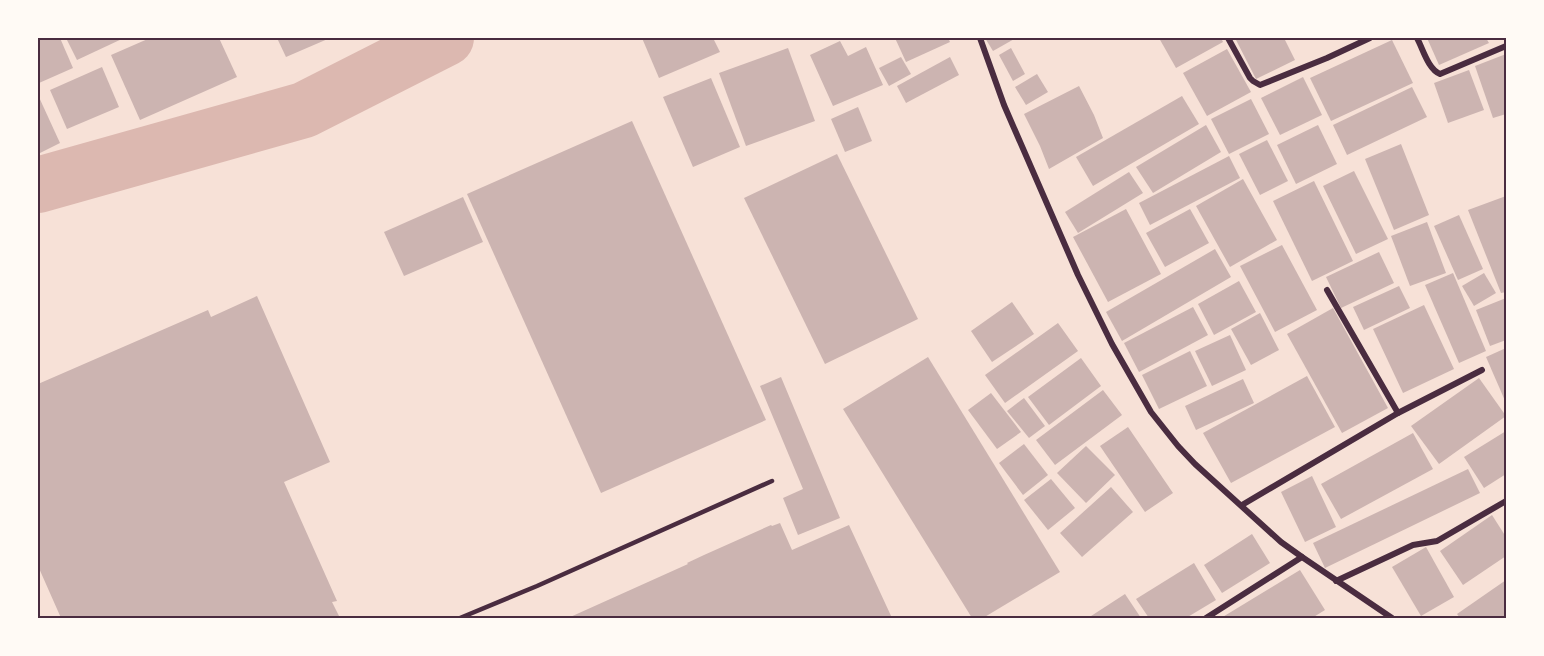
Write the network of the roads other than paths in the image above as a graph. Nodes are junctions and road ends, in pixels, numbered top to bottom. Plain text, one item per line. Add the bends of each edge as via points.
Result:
1 (980, 38) edge
2 (1228, 38) edge
3 (1370, 38) edge
4 (1417, 38) edge
5 (1506, 46) edge
6 (1327, 290) dead end
7 (1482, 370) dead end
8 (1398, 413) junction
9 (772, 481) dead end
10 (1506, 501) edge
11 (1242, 505) junction
12 (1302, 557) junction
13 (1336, 581) junction
14 (460, 618) edge
15 (1206, 618) edge
16 (1392, 618) edge

1 - 11 street via 1004,105 1078,275 1133,382 1178,446
2 - 3 street via 1250,78 1260,86
4 - 5 street via 1431,66 1440,74
6 - 8 street
7 - 8 street
8 - 11 street
9 - 14 lane
10 - 13 street via 1437,541 1413,546
11 - 12 street
12 - 13 street
12 - 15 street
13 - 16 street

